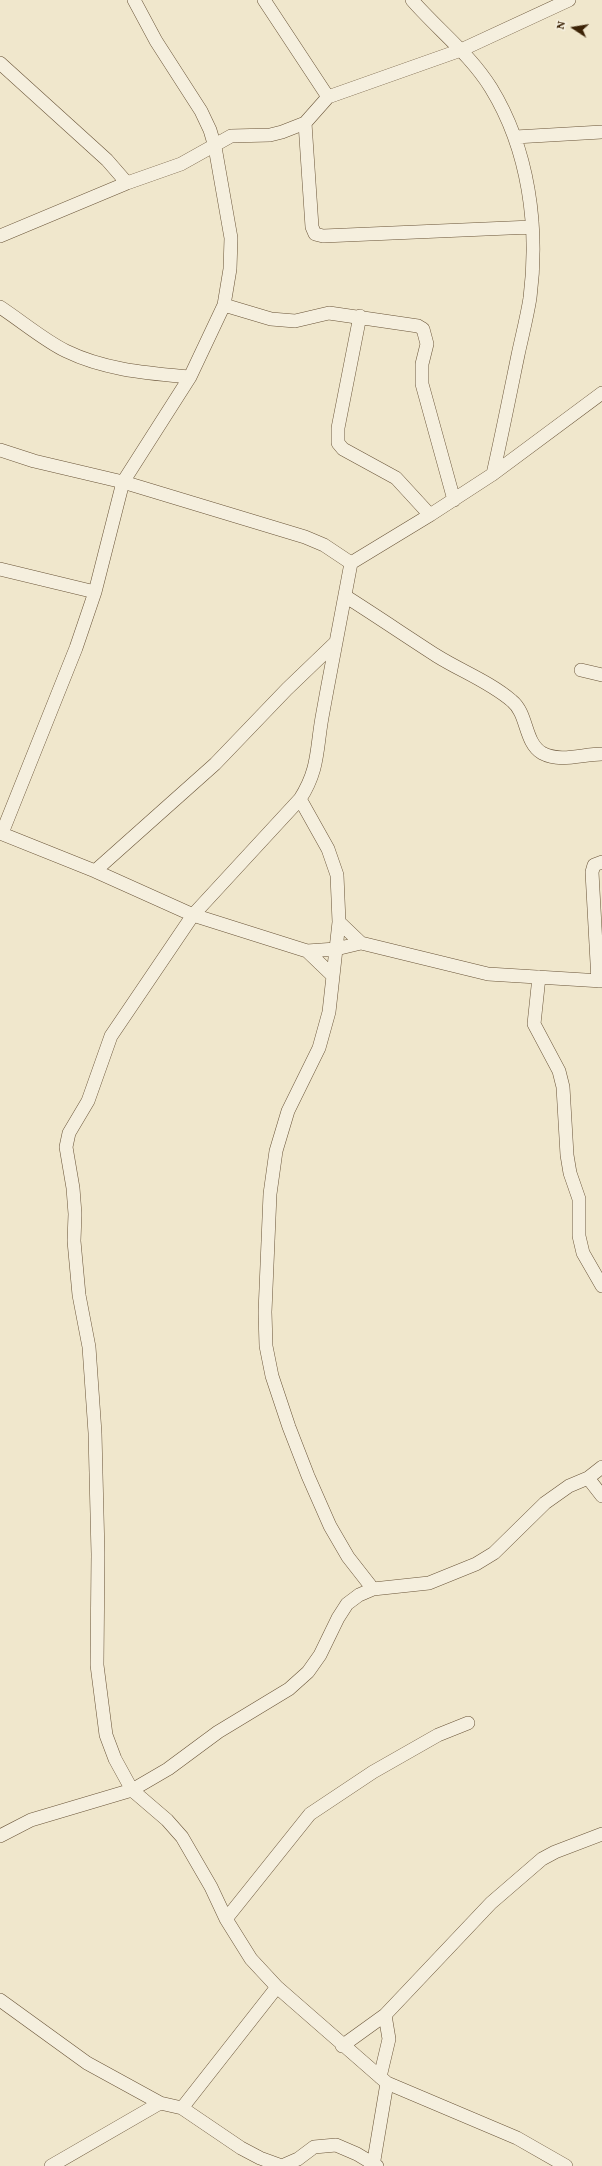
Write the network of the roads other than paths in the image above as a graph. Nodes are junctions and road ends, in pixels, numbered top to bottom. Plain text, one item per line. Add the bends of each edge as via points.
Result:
1 (134, 0) edge
2 (264, 0) edge
3 (412, 0) edge
4 (569, 0) edge
5 (461, 50) junction
6 (0, 63) edge
7 (328, 97) junction
8 (305, 123) junction
9 (602, 132) edge
10 (515, 137) junction
11 (215, 147) junction
12 (127, 183) junction
13 (532, 227) junction
14 (0, 236) edge
15 (224, 304) junction
16 (0, 307) edge
17 (360, 316) junction
18 (190, 377) junction
19 (602, 393) edge
20 (0, 450) edge
21 (493, 474) junction
22 (124, 482) junction
23 (454, 500) junction
24 (430, 515) junction
25 (351, 562) junction
26 (0, 569) edge
27 (94, 592) junction
28 (345, 596) junction
29 (336, 642) junction
30 (581, 670) dead end
31 (602, 675) edge
32 (602, 754) edge
33 (300, 799) junction
34 (1, 833) edge
35 (602, 862) edge
36 (95, 871) junction
37 (193, 915) junction
38 (338, 922) junction
39 (361, 943) junction
40 (336, 949) junction
41 (307, 951) junction
42 (332, 975) junction
43 (539, 977) junction
44 (600, 981) edge
45 (602, 1286) edge
46 (602, 1467) edge
47 (588, 1478) junction
48 (602, 1496) edge
49 (373, 1589) junction
50 (468, 1723) dead end
51 (132, 1790) junction
52 (602, 1834) edge
53 (0, 1836) edge
54 (226, 1919) junction
55 (277, 1987) junction
56 (0, 2000) edge
57 (385, 2015) junction
58 (342, 2046) junction
59 (384, 2080) junction
60 (160, 2103) junction
61 (182, 2108) junction
62 (71, 2162) edge
63 (375, 2165) edge
64 (51, 2166) edge
65 (282, 2166) edge
66 (566, 2166) edge

1 - 11 street via 156,41 201,111
2 - 7 street
3 - 5 street
4 - 5 street
5 - 7 street
5 - 10 street via 490,87
6 - 12 street via 107,160
7 - 8 street
8 - 11 street via 270,135 236,135
8 - 13 street via 312,227 315,234 323,236
9 - 10 street
10 - 13 street via 528,186
11 - 12 street via 181,164
11 - 15 street via 231,238 230,270
12 - 14 street
13 - 21 street via 530,299
15 - 17 street via 271,319 295,321 329,313
15 - 18 street
16 - 18 street via 65,351 106,367
17 - 23 street via 423,329 427,344 422,364 422,384
17 - 24 street via 338,428 338,443 343,449 396,478
18 - 22 street
19 - 21 street
20 - 22 street via 34,461
21 - 23 street
22 - 25 street via 305,537 324,545
22 - 27 street
23 - 24 street
24 - 25 street
25 - 28 street
26 - 27 street
27 - 34 street via 76,648
28 - 29 street
28 - 32 street via 514,702 532,743 541,752 556,758
29 - 33 street via 321,722 316,766 311,782
29 - 36 street via 215,764
30 - 31 street
33 - 37 street
33 - 38 street via 328,849 337,875
34 - 36 street
35 - 44 street via 594,865 592,872
36 - 37 street
37 - 41 street
37 - 51 street via 112,1036 88,1101 68,1133 66,1147 73,1188 74,1241 79,1295 89,1347 95,1433 97,1665 106,1735 115,1759
38 - 39 street
38 - 40 street
39 - 40 street
39 - 43 street via 488,974
40 - 41 street
40 - 42 street
41 - 42 street
42 - 49 street via 329,1012 319,1048 288,1111 276,1151 270,1194 266,1346 272,1376 289,1427 317,1498 348,1557
43 - 44 street
43 - 45 street via 534,1024 559,1070 563,1087 567,1155 579,1199 579,1236 583,1253
46 - 47 street
47 - 48 street
47 - 49 street via 569,1486 545,1503 494,1553 476,1564 429,1583
49 - 51 street via 347,1604 316,1661 289,1689 218,1732 168,1769
50 - 54 street via 438,1735 373,1772 310,1814
51 - 53 street via 31,1820
51 - 54 street via 167,1820 182,1837
52 - 57 street via 542,1859 491,1903
54 - 55 street via 251,1959
55 - 58 street
55 - 61 street
56 - 60 street via 87,2063
57 - 58 street
57 - 59 street via 389,2039
58 - 59 street
59 - 63 street
59 - 66 street via 517,2138
60 - 61 street
60 - 62 street
61 - 65 street via 241,2148
62 - 64 street
63 - 65 street via 336,2145 314,2147 298,2159

